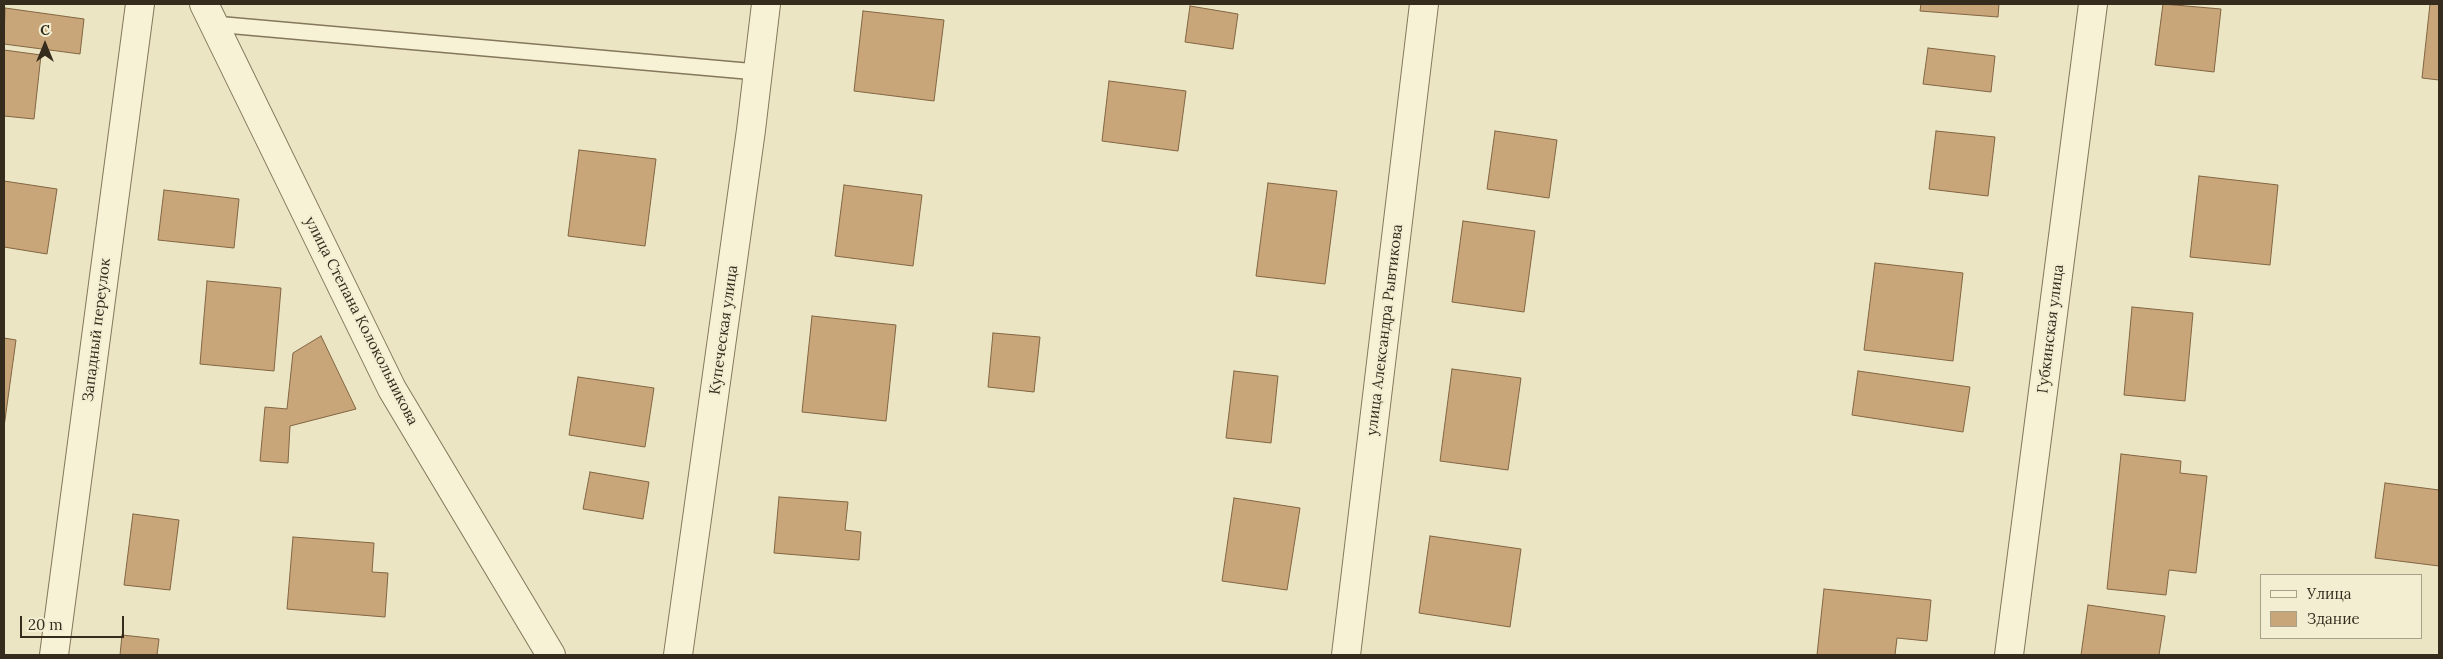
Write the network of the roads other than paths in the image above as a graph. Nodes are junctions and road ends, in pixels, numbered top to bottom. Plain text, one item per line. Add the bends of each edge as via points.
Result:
1 (140, 4) edge
2 (766, 4) edge
3 (1424, 4) edge
4 (2093, 4) edge
5 (209, 14) edge
6 (757, 72) junction
7 (54, 655) edge
8 (550, 655) edge
9 (678, 655) edge
10 (1346, 655) edge
11 (2009, 655) edge

1 - 7 street, Западный переулок
2 - 6 street, Купеческая улица
3 - 10 street, улица Александра Рывтикова
4 - 11 street, Губкинская улица
5 - 6 lane
5 - 8 street, улица Степана Колокольникова via 392,389
6 - 9 street, Купеческая улица

